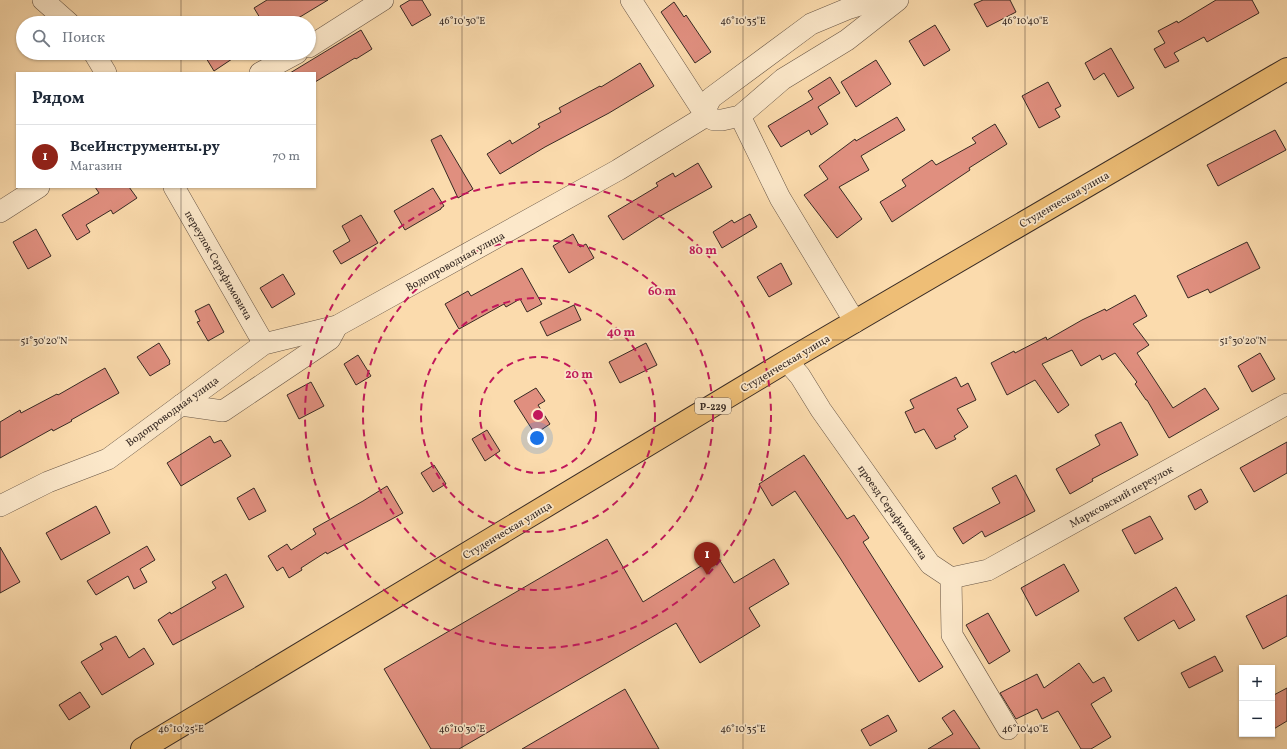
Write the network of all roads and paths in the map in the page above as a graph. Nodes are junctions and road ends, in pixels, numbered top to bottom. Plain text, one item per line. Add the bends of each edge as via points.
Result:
1 (43, 0) edge
2 (383, 0) edge
3 (876, 0) edge
4 (898, 0) edge
5 (638, 2) edge
6 (61, 16) edge
7 (316, 43) edge
8 (98, 60) edge
9 (284, 60) edge
10 (1287, 69) edge
11 (105, 72) edge
12 (262, 72) edge
13 (706, 116) junction
14 (740, 116) junction
15 (37, 188) edge
16 (175, 188) edge
17 (0, 212) edge
18 (854, 322) junction
19 (337, 326) junction
20 (264, 344) junction
21 (788, 361) junction
22 (1287, 404) edge
23 (181, 405) junction
24 (0, 506) edge
25 (951, 578) junction
26 (1008, 729) dead end
27 (142, 749) edge

1 - 6 street
2 - 7 street
3 - 13 street via 811,24 711,98
4 - 14 street via 847,40 783,79
5 - 13 street
8 - 11 street
9 - 12 street
10 - 18 main road, Студенческая улица / Р-229
13 - 14 street via 714,120
13 - 19 street, Водопроводная улица via 618,170
14 - 18 street via 780,198
15 - 17 street
16 - 20 street, переулок Серафимовича
18 - 21 main road, Студенческая улица / Р-229
19 - 20 street, Водопроводная улица
19 - 23 street via 330,339 223,412
20 - 23 street, Водопроводная улица
21 - 25 street, проезд Серафимовича via 930,564
21 - 27 main road, Студенческая улица / Р-229
22 - 25 street, Марксовский переулок via 988,570
23 - 24 street, Водопроводная улица via 108,459 48,482
25 - 26 street via 952,634

